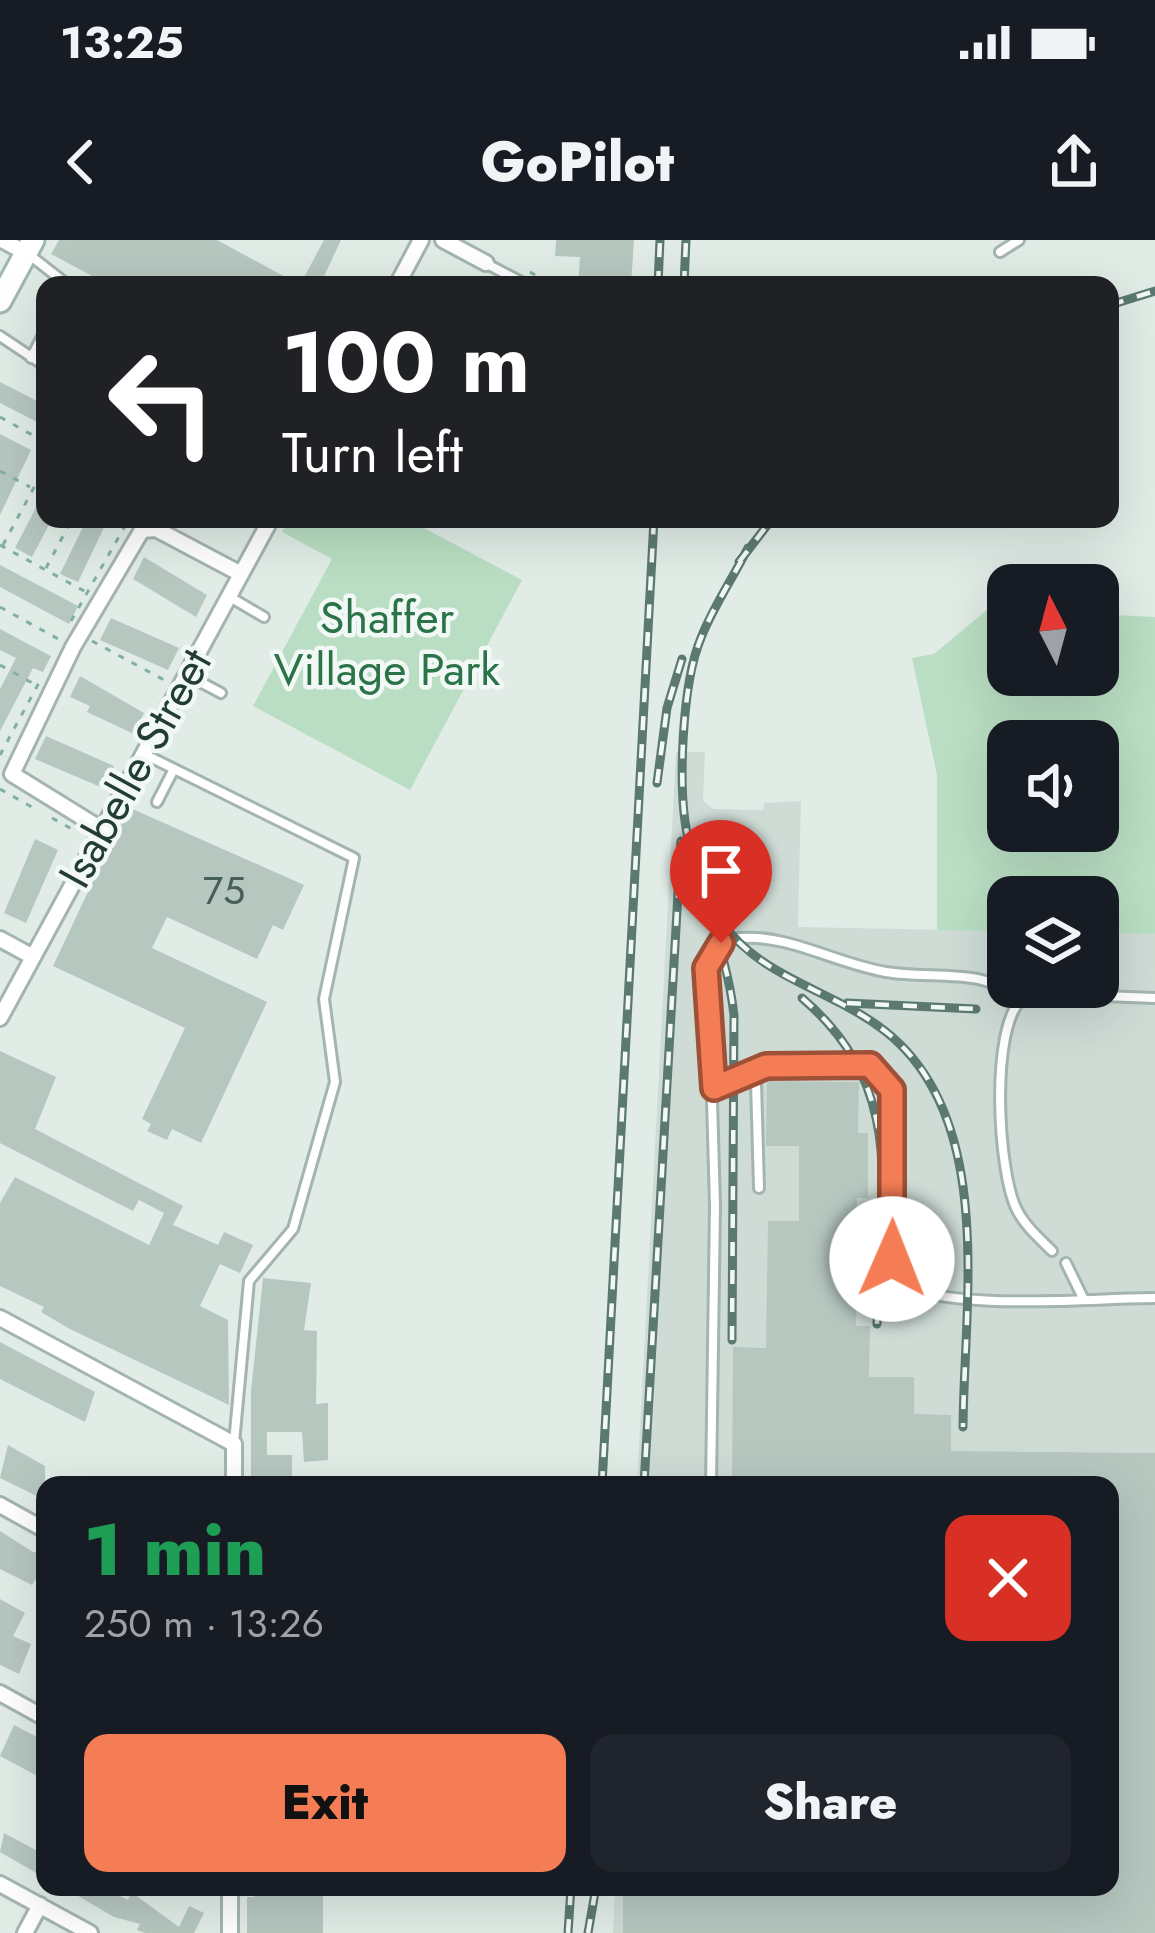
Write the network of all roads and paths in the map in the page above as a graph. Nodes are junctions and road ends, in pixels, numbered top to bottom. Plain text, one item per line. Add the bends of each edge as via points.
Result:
1 (2, 240) edge
2 (421, 240) edge
3 (443, 240) edge
4 (1019, 240) edge
5 (29, 246) edge
6 (1000, 252) dead end
7 (486, 263) joint
8 (530, 272) dead end
9 (59, 276) edge
10 (402, 276) edge
11 (510, 276) edge
12 (537, 276) edge
13 (0, 301) edge
14 (0, 335) edge
15 (36, 350) edge
16 (32, 358) junction
17 (36, 360) edge
18 (0, 417) edge
19 (36, 437) edge
20 (0, 471) edge
21 (36, 484) edge
22 (33, 489) junction
23 (67, 528) edge
24 (124, 528) edge
25 (266, 528) edge
26 (1, 546) edge
27 (45, 570) junction
28 (241, 574) junction
29 (86, 592) junction
30 (229, 596) junction
31 (0, 608) edge
32 (264, 617) dead end
33 (89, 640) dead end
34 (63, 641) junction
35 (53, 655) dead end
36 (0, 665) edge
37 (45, 670) dead end
38 (186, 674) junction
39 (170, 683) dead end
40 (38, 686) junction
41 (221, 693) dead end
42 (142, 754) junction
43 (0, 755) edge
44 (174, 769) junction
45 (0, 789) edge
46 (157, 802) dead end
47 (38, 810) dead end
48 (52, 818) dead end
49 (100, 830) junction
50 (81, 836) dead end
51 (0, 939) edge
52 (33, 957) junction
53 (987, 981) edge
54 (1119, 997) edge
55 (1155, 998) edge
56 (1016, 1008) edge
57 (0, 1018) edge
58 (766, 1066) junction
59 (714, 1088) junction
60 (760, 1188) dead end
61 (1052, 1251) dead end
62 (1066, 1263) dead end
63 (1083, 1298) junction
64 (1155, 1298) edge
65 (0, 1318) edge
66 (234, 1444) junction
67 (234, 1476) edge
68 (711, 1476) edge
69 (0, 1505) edge
70 (36, 1525) edge
71 (0, 1694) edge
72 (36, 1713) edge
73 (0, 1883) edge
74 (230, 1896) edge
75 (40, 1905) junction
76 (25, 1933) edge
77 (91, 1933) edge
78 (230, 1933) edge

1 - 5 street
2 - 10 street
3 - 7 street
4 - 6 lane
5 - 9 lane
5 - 13 street
7 - 11 lane
8 - 12 path
14 - 16 lane
15 - 16 lane
16 - 17 lane
18 - 19 path
20 - 22 path
21 - 22 path
22 - 26 path
23 - 27 path
24 - 29 path
25 - 28 street, Isabelle Street
26 - 27 path
27 - 29 path
28 - 30 street, Isabelle Street
28 - 49 street via 148,528 73,646 12,774
29 - 34 path
30 - 32 lane
30 - 38 street, Isabelle Street
31 - 34 path
33 - 39 path
34 - 35 path
36 - 40 path
37 - 40 path
38 - 41 lane
38 - 42 street, Isabelle Street
40 - 43 path
42 - 44 lane
42 - 49 street, Isabelle Street
44 - 46 lane
44 - 66 lane via 354,858 324,999 335,1082 293,1229 249,1281
45 - 47 path
48 - 50 path
49 - 52 street, Isabelle Street
51 - 52 street
52 - 57 street, Isabelle Street
53 - 59 lane via 893,974 780,942 735,938 714,950 706,968
54 - 55 lane
56 - 61 lane via 1006,1022 1002,1159 1015,1206
58 - 59 lane
58 - 60 lane via 755,1082
58 - 63 lane via 870,1065 892,1090 898,1282 964,1298
59 - 68 lane
62 - 63 lane
63 - 64 lane
65 - 66 street
66 - 67 street
69 - 70 street
71 - 72 street
73 - 75 street
74 - 78 street
75 - 76 street
75 - 77 street

